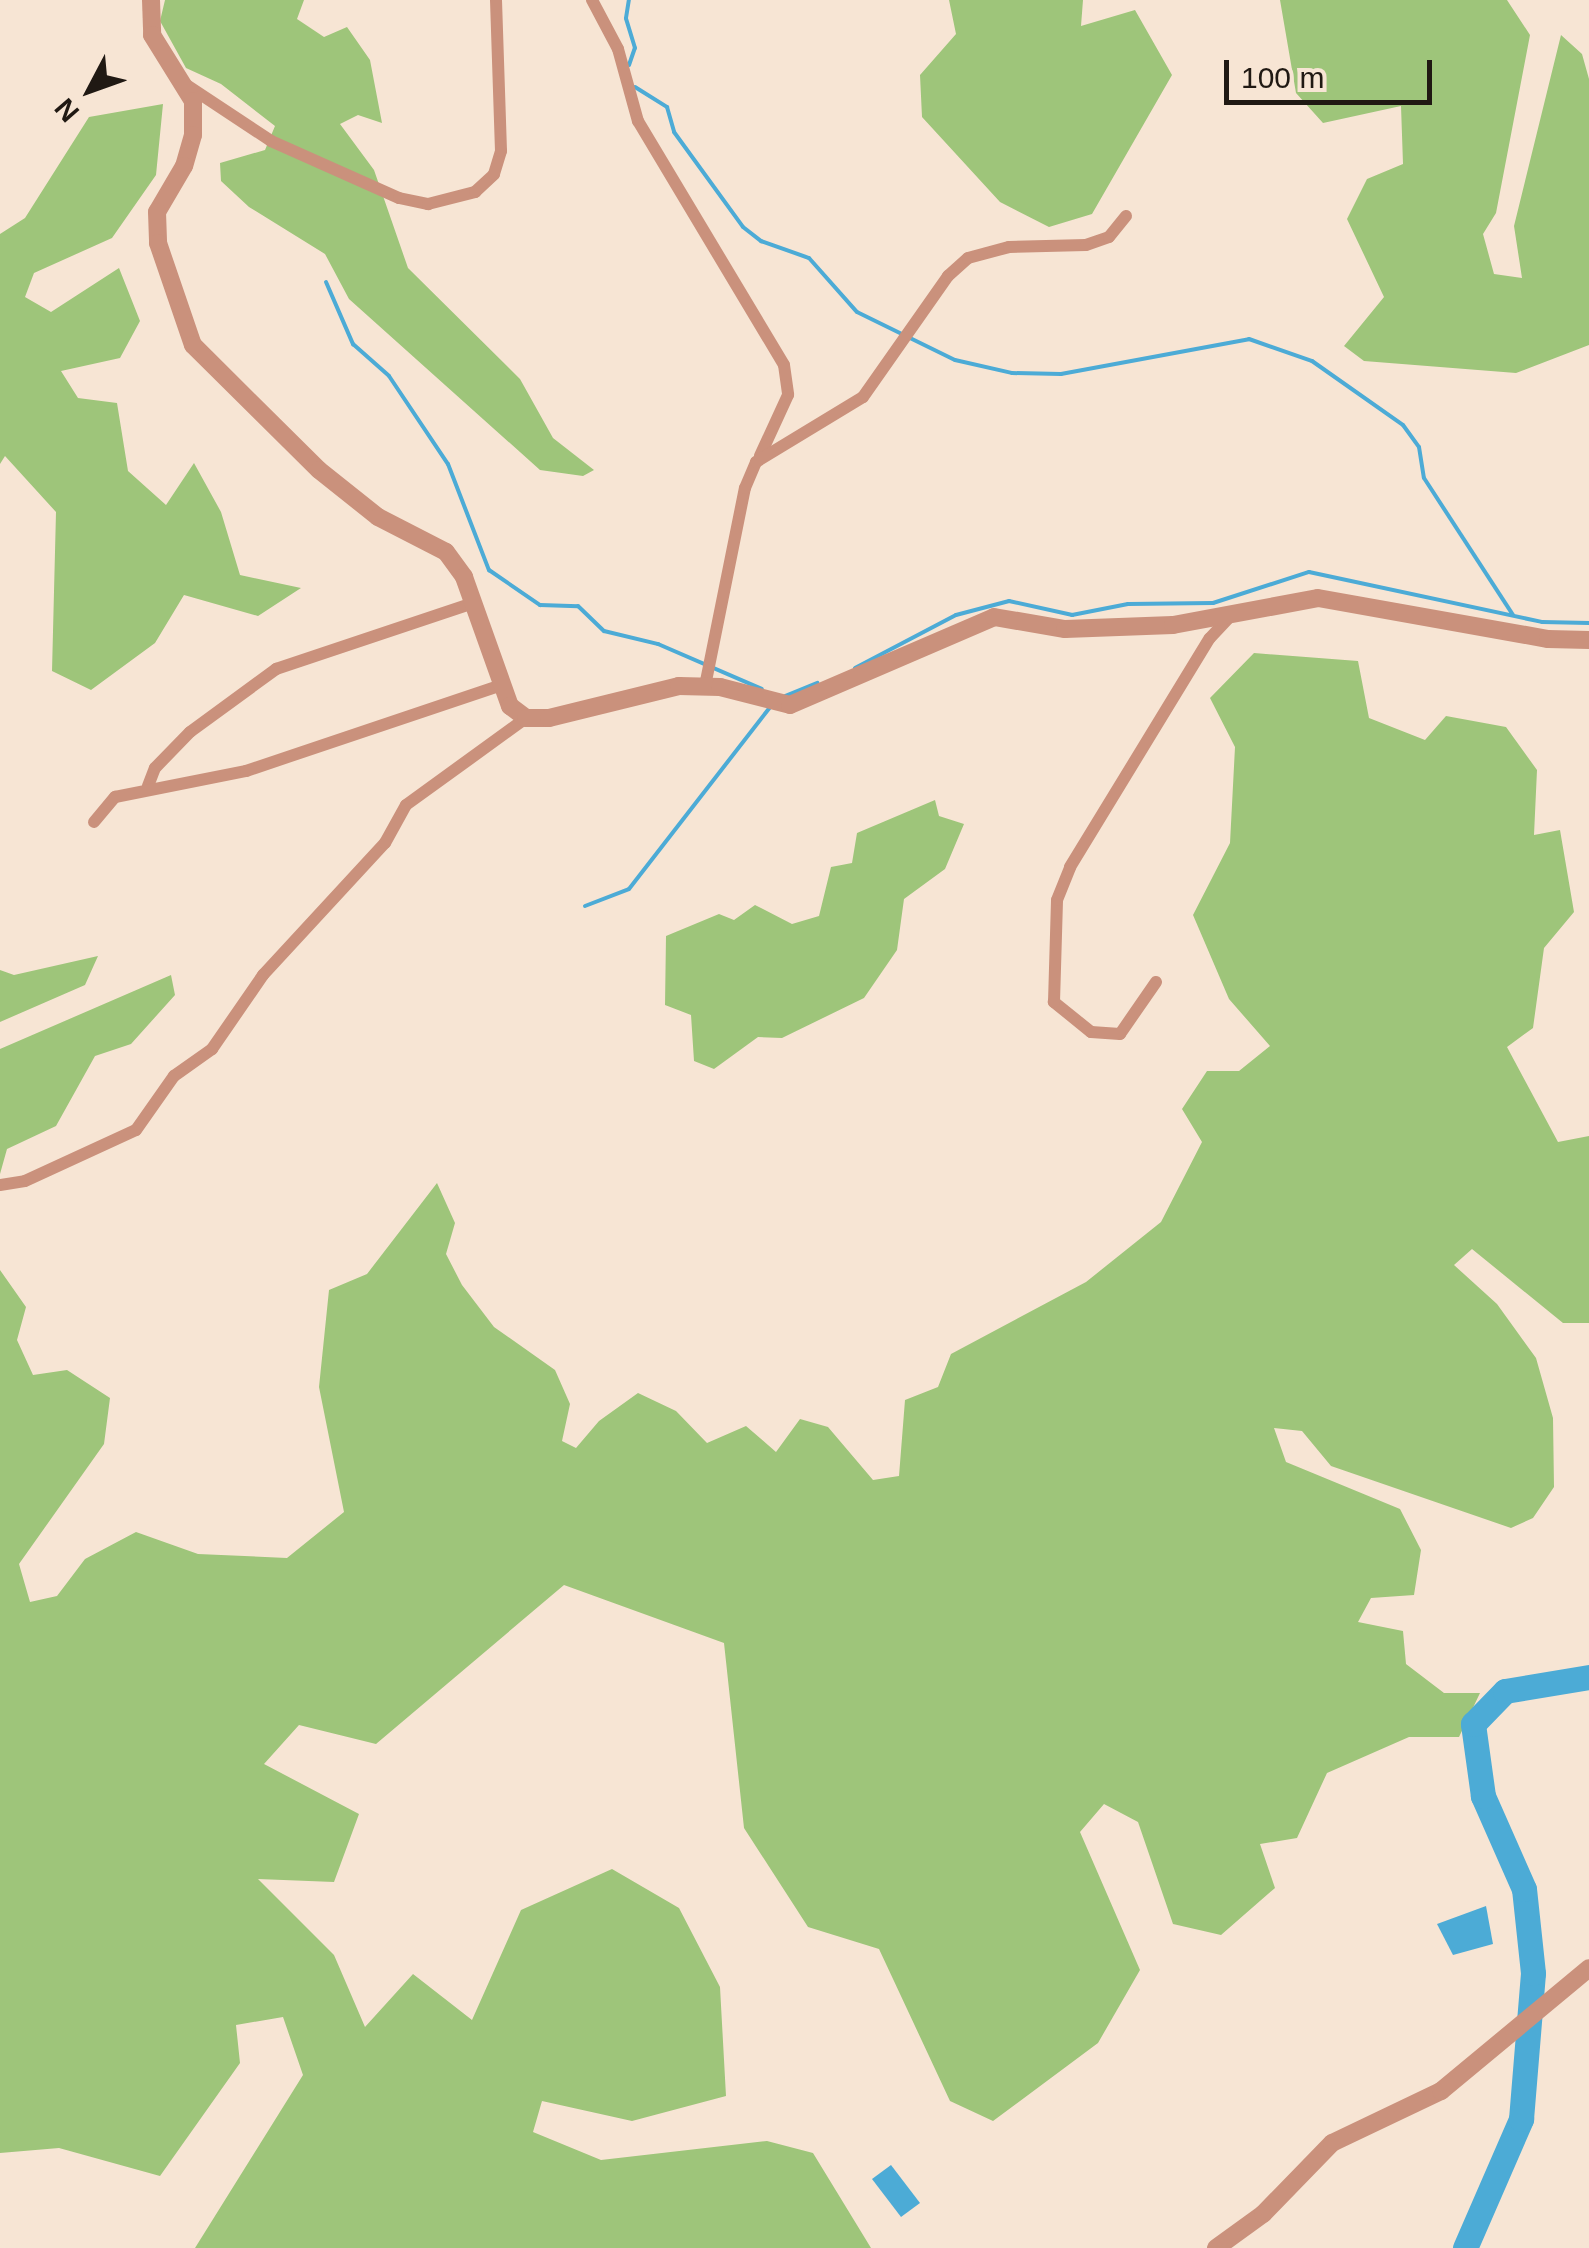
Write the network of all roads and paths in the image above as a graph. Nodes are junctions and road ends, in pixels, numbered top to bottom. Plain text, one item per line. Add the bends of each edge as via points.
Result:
1 (151, 0) edge
2 (496, 0) edge
3 (592, 0) edge
4 (180, 82) junction
5 (1126, 216) dead end
6 (756, 462) junction
7 (473, 603) junction
8 (1234, 611) junction
9 (1589, 640) edge
10 (501, 685) junction
11 (705, 686) junction
12 (526, 718) junction
13 (148, 786) junction
14 (94, 822) dead end
15 (1156, 982) dead end
16 (0, 1185) edge
17 (1589, 1968) edge
18 (1216, 2248) edge

1 - 4 street via 152,35
2 - 4 street via 502,151 494,174 475,192 428,204 399,198 271,140
3 - 6 street via 618,48 638,121 784,365 788,395
4 - 7 street via 193,101 194,135 156,212 158,243 194,345 320,470 378,517 446,552
5 - 6 street via 1109,237 1086,245 1009,247 968,258 863,397
6 - 11 street via 744,488
7 - 10 street
7 - 13 street via 276,669 190,732
8 - 9 street via 1318,598 1548,639
8 - 11 street via 1172,625 1066,629 994,617 790,704
8 - 15 street via 1190,670 1070,867 1057,900 1054,1002 1091,1032 1110,1038 1120,1034
10 - 12 street via 510,706
10 - 13 street via 246,771
11 - 12 street
12 - 16 street via 406,805 386,843 263,975 212,1049 174,1076 136,1130 25,1182
13 - 14 street via 115,797
17 - 18 street via 1442,2091 1332,2143 1264,2214

